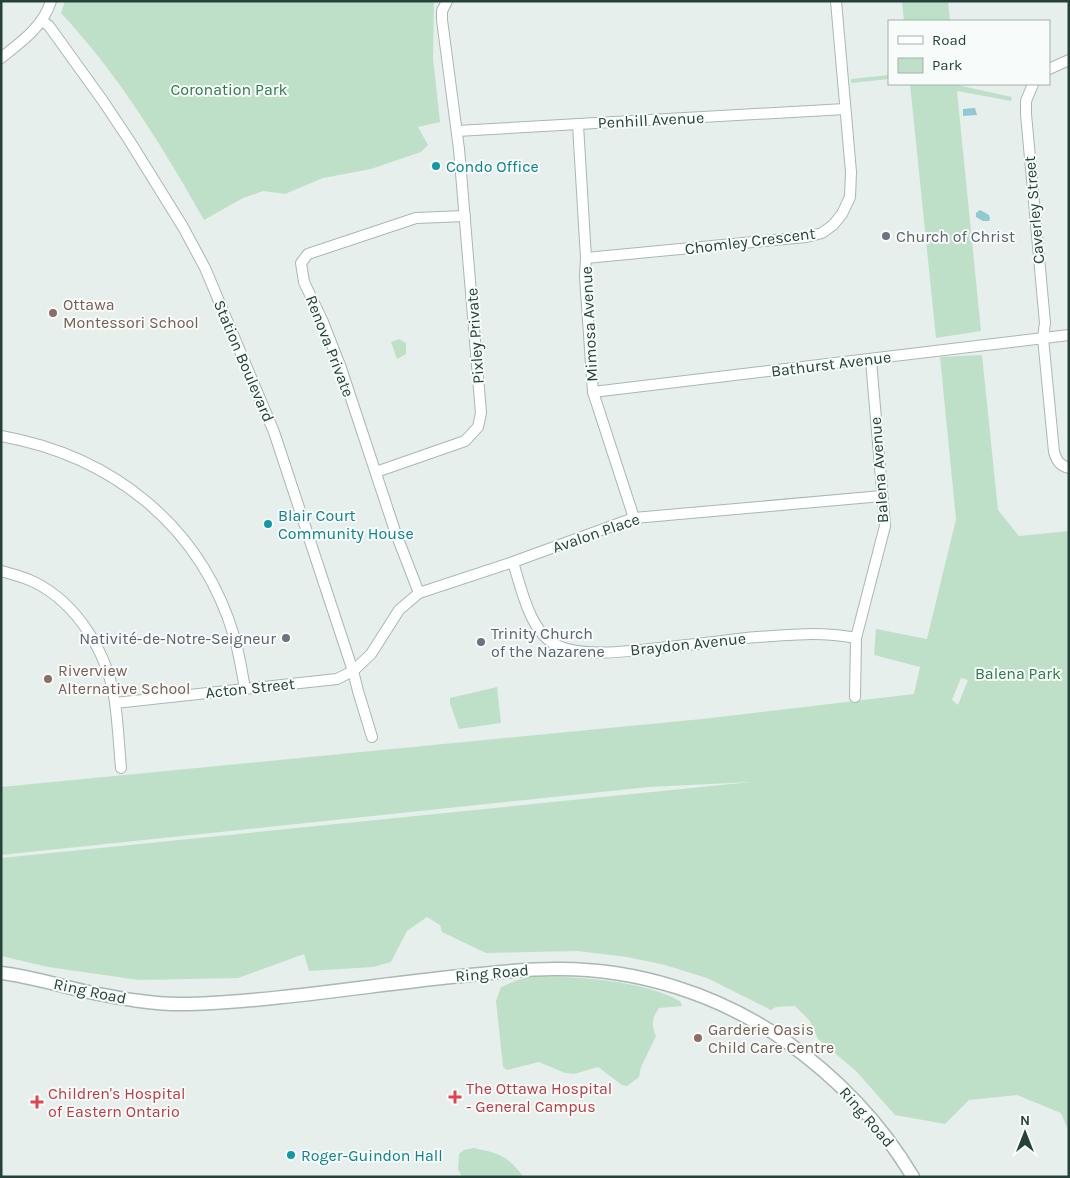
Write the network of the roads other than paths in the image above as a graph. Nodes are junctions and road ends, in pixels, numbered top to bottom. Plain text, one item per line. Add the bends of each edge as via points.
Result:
1 (52, 1) edge
2 (447, 1) edge
3 (836, 1) edge
4 (42, 21) junction
5 (1, 58) edge
6 (1069, 60) edge
7 (1050, 69) edge
8 (1034, 85) edge
9 (845, 109) junction
10 (578, 124) junction
11 (457, 131) junction
12 (465, 216) junction
13 (586, 258) junction
14 (1069, 335) edge
15 (1042, 338) junction
16 (871, 360) junction
17 (593, 392) junction
18 (1, 436) edge
19 (1069, 468) edge
20 (376, 472) junction
21 (882, 496) junction
22 (634, 518) junction
23 (513, 562) junction
24 (1, 571) edge
25 (419, 593) junction
26 (856, 638) junction
27 (353, 671) junction
28 (245, 689) junction
29 (855, 697) dead end
30 (115, 703) junction
31 (372, 737) dead end
32 (120, 768) dead end
33 (1, 973) edge
34 (913, 1177) edge

1 - 4 street
2 - 11 street, Pixley Private via 442,20
3 - 9 street, Chomley Crescent
4 - 5 street
4 - 27 street, Station Boulevard via 49,26 103,101 183,227 205,268 274,432
6 - 7 street
8 - 15 street, Caverley Street via 1026,101 1026,114 1045,323
9 - 10 street, Penhill Avenue
9 - 13 street, Chomley Crescent via 850,197 842,214 822,233
10 - 11 street, Penhill Avenue
10 - 13 street, Mimosa Avenue
11 - 12 street, Pixley Private
12 - 20 street, Pixley Private via 481,413 478,427 465,440
12 - 20 street, Renova Private via 416,218 308,254 301,263 304,282 342,368
13 - 17 street, Mimosa Avenue
14 - 15 street, Bathurst Avenue
15 - 16 street, Bathurst Avenue
15 - 19 street, Caverley Street via 1054,452 1057,462
16 - 17 street, Bathurst Avenue
16 - 21 street, Balena Avenue
17 - 22 street, Mimosa Avenue
18 - 28 street via 53,448 99,468 138,494 165,520 188,546 214,587 234,636
20 - 25 street, Renova Private
21 - 22 street, Avalon Place
21 - 26 street, Balena Avenue via 884,526
22 - 23 street, Avalon Place
23 - 25 street, Avalon Place
23 - 26 street, Braydon Avenue via 536,626 556,644 586,652 800,633
24 - 30 street via 35,582 72,611 97,648
25 - 27 street, Avalon Place via 399,610 371,654
26 - 29 street, Balena Avenue
27 - 28 street, Acton Street via 337,679
27 - 31 street, Station Boulevard
28 - 30 street, Acton Street
30 - 32 street
33 - 34 street, Ring Road via 125,999 184,1004 221,1003 516,970 592,970 646,979 720,1004 804,1054 869,1116

